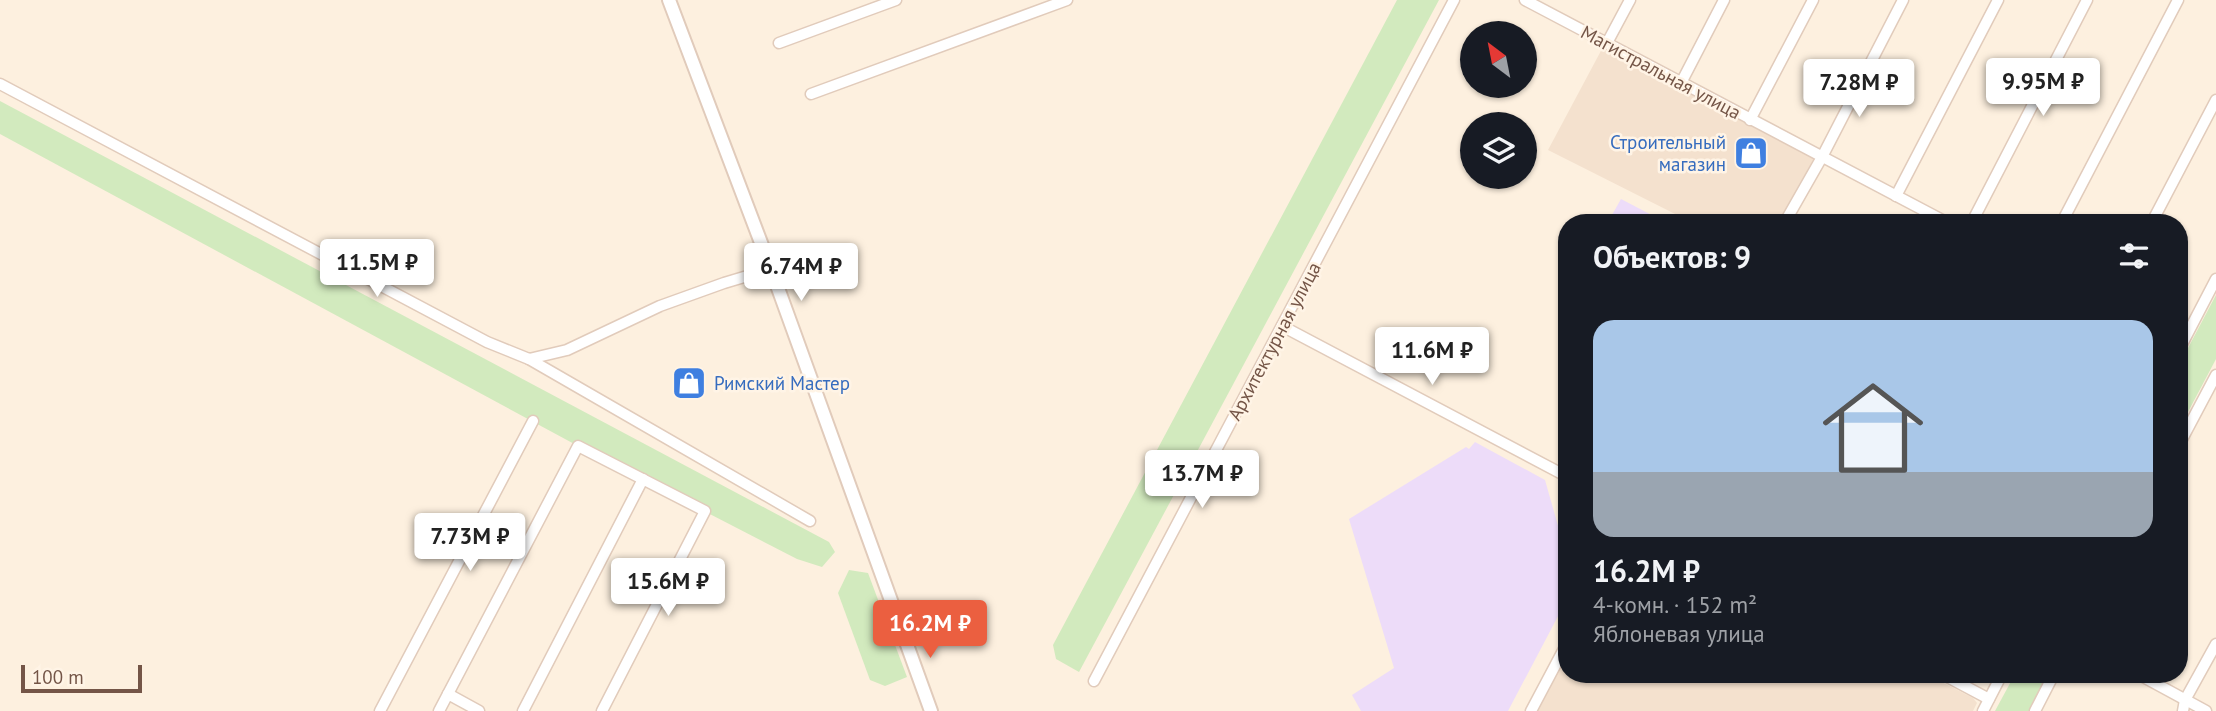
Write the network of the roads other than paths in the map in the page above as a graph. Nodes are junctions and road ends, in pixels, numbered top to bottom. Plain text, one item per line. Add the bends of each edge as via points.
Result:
1 (669, 0) edge
2 (896, 0) edge
3 (1067, 0) edge
4 (1454, 0) edge
5 (1525, 0) edge
6 (1630, 0) edge
7 (1724, 0) edge
8 (1813, 0) edge
9 (1903, 0) edge
10 (1998, 0) edge
11 (2087, 0) edge
12 (2178, 0) edge
13 (1539, 3) edge
14 (779, 43) dead end
15 (1607, 43) junction
16 (1681, 83) junction
17 (0, 84) edge
18 (811, 94) dead end
19 (2216, 100) edge
20 (1750, 120) junction
21 (1822, 157) junction
22 (1896, 196) junction
23 (1790, 214) edge
24 (1931, 214) edge
25 (1976, 214) edge
26 (2066, 214) edge
27 (2156, 214) edge
28 (771, 269) junction
29 (2216, 279) edge
30 (1282, 326) junction
31 (2188, 330) edge
32 (529, 359) junction
33 (2216, 375) edge
34 (533, 421) dead end
35 (2188, 427) edge
36 (1558, 471) edge
37 (643, 479) junction
38 (810, 521) dead end
39 (2216, 644) edge
40 (1558, 660) edge
41 (1094, 681) dead end
42 (1959, 683) edge
43 (1997, 683) edge
44 (2049, 683) edge
45 (2151, 683) edge
46 (448, 694) junction
47 (1989, 699) junction
48 (2184, 706) edge
49 (380, 711) edge
50 (439, 711) edge
51 (479, 711) edge
52 (523, 711) edge
53 (602, 711) edge
54 (931, 711) edge
55 (1531, 711) edge
56 (1983, 711) edge
57 (2035, 711) edge
58 (2206, 711) edge

1 - 28 street
2 - 14 street
3 - 18 street
4 - 30 street, Архитектурная улица
5 - 13 street, Магистральная улица
6 - 15 street
7 - 16 street
8 - 20 street
9 - 21 street
10 - 22 street
11 - 25 street
12 - 26 street
13 - 15 street, Магистральная улица
15 - 16 street, Магистральная улица
16 - 20 street, Магистральная улица
17 - 32 street via 486,342
19 - 27 street
20 - 21 street, Магистральная улица
21 - 22 street, Магистральная улица
21 - 23 street
22 - 24 street, Магистральная улица
28 - 32 street via 660,306 567,350
28 - 54 street
29 - 31 street
30 - 36 street
30 - 41 street, Архитектурная улица
32 - 38 street
33 - 35 street
34 - 49 street
37 - 46 street via 578,446
37 - 52 street
37 - 53 street via 705,511
39 - 48 street
40 - 55 street
42 - 47 street
43 - 47 street
44 - 57 street
45 - 48 street
46 - 50 street
46 - 51 street
47 - 56 street
48 - 58 street

